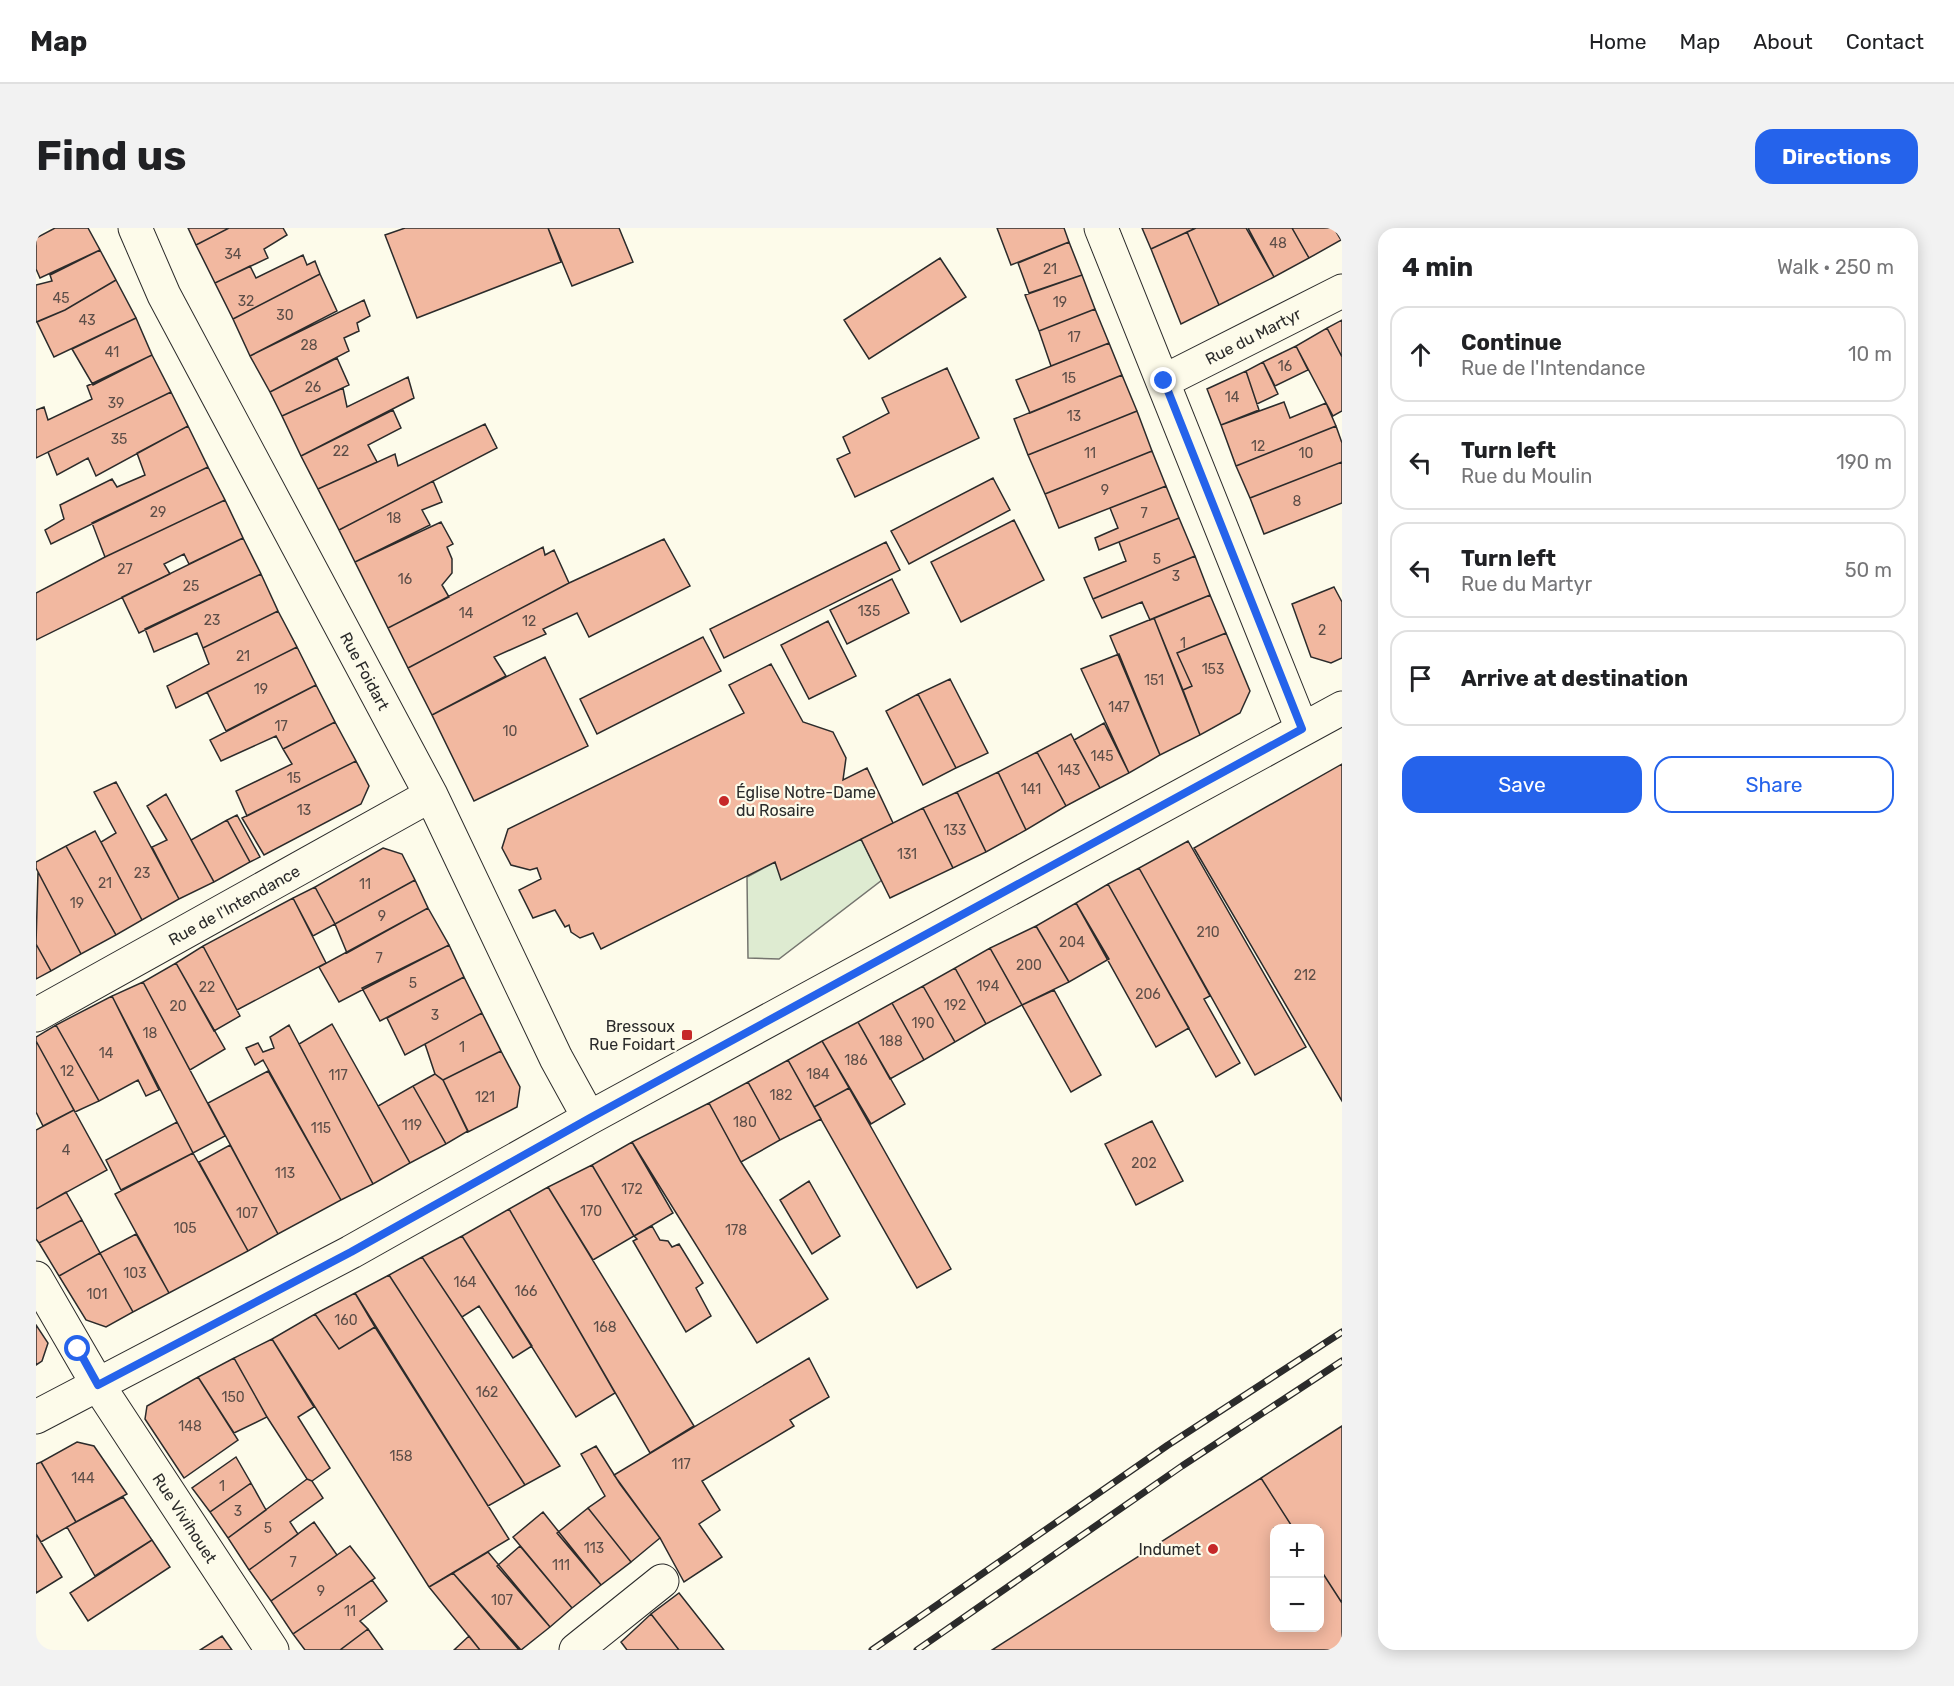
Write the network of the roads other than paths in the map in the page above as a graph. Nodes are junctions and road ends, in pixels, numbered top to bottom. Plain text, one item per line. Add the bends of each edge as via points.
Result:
1 (135, 228) edge
2 (1101, 228) edge
3 (1342, 291) edge
4 (1164, 381) junction
5 (1342, 708) edge
6 (1302, 729) junction
7 (431, 795) junction
8 (36, 1015) edge
9 (590, 1118) junction
10 (36, 1278) edge
11 (98, 1385) junction
12 (36, 1417) edge
13 (662, 1581) dead end
14 (272, 1650) edge
15 (576, 1650) edge

1 - 7 street, Rue Foidart via 164,296
2 - 4 street
3 - 4 street, Rue du Martyr
4 - 6 street
5 - 6 street
6 - 9 street
7 - 8 street, Rue de l'Intendance
7 - 9 street, Rue Foidart via 556,1058
9 - 11 street via 362,1246
10 - 11 street
11 - 12 street
11 - 14 street, Rue Vivihouet
13 - 15 street

